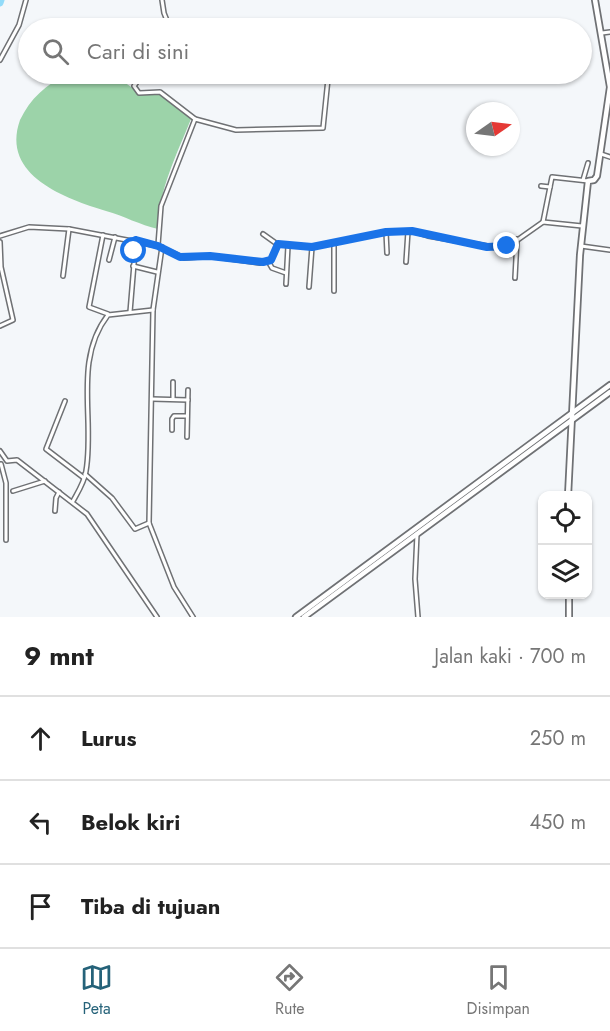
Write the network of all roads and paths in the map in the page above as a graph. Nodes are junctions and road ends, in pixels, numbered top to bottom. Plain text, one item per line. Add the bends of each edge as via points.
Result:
1 (26, 0) edge
2 (162, 0) edge
3 (595, 0) edge
4 (21, 18) edge
5 (166, 18) edge
6 (18, 28) edge
7 (610, 32) edge
8 (602, 33) junction
9 (607, 51) edge
10 (0, 60) edge
11 (608, 63) edge
12 (136, 84) edge
13 (327, 84) edge
14 (195, 119) junction
15 (599, 154) junction
16 (610, 157) edge
17 (588, 163) dead end
18 (586, 181) junction
19 (541, 186) dead end
20 (550, 187) junction
21 (543, 222) junction
22 (582, 226) junction
23 (69, 229) junction
24 (408, 231) junction
25 (386, 232) junction
26 (263, 234) dead end
27 (0, 236) edge
28 (103, 236) junction
29 (115, 237) junction
30 (517, 239) junction
31 (136, 240) junction
32 (0, 242) edge
33 (277, 244) junction
34 (334, 244) junction
35 (160, 246) junction
36 (288, 246) junction
37 (581, 246) junction
38 (312, 247) junction
39 (610, 250) edge
40 (387, 253) dead end
41 (109, 260) dead end
42 (268, 261) junction
43 (406, 262) dead end
44 (133, 266) junction
45 (157, 272) junction
46 (287, 273) junction
47 (63, 276) dead end
48 (515, 278) dead end
49 (286, 284) dead end
50 (309, 287) dead end
51 (334, 291) dead end
52 (153, 310) junction
53 (130, 312) junction
54 (110, 314) junction
55 (0, 326) edge
56 (173, 382) dead end
57 (610, 385) edge
58 (188, 390) dead end
59 (610, 392) edge
60 (152, 399) junction
61 (173, 399) junction
62 (188, 400) junction
63 (65, 401) dead end
64 (572, 414) junction
65 (187, 416) junction
66 (571, 421) junction
67 (172, 430) dead end
68 (187, 437) dead end
69 (0, 451) edge
70 (7, 460) junction
71 (1, 464) edge
72 (85, 476) junction
73 (45, 481) junction
74 (13, 491) dead end
75 (568, 491) edge
76 (59, 492) junction
77 (73, 501) junction
78 (0, 507) edge
79 (6, 507) junction
80 (55, 511) dead end
81 (150, 523) junction
82 (417, 534) junction
83 (6, 540) dead end
84 (569, 599) edge
85 (157, 617) edge
86 (193, 617) edge
87 (296, 617) edge
88 (304, 617) edge
89 (418, 617) edge
90 (569, 617) edge

1 - 4 street
2 - 5 street
3 - 8 street
6 - 10 street
7 - 8 street
8 - 9 street
9 - 11 street
11 - 15 street via 609,106
12 - 14 street via 139,93 160,92
13 - 14 street via 323,128 236,130
14 - 35 street via 161,206
15 - 16 street
15 - 18 street via 597,176
17 - 18 street
18 - 20 street via 554,177
18 - 22 street
19 - 20 street
20 - 21 street
21 - 22 street
21 - 30 street
22 - 37 street
23 - 27 street via 28,226
23 - 28 street
23 - 47 street
24 - 25 street
24 - 30 street via 487,247 505,247
24 - 43 street
25 - 34 street
25 - 40 street
26 - 33 street
28 - 29 street
28 - 54 street via 89,307
29 - 31 street
29 - 41 street
30 - 48 street
31 - 35 street
31 - 44 street
32 - 55 street via 1,267 13,321
33 - 36 street
33 - 42 street
34 - 38 street
34 - 51 street
35 - 42 street via 180,257
35 - 45 street
36 - 38 street
36 - 46 street
37 - 39 street
37 - 64 street
38 - 50 street
42 - 46 street via 272,268
44 - 45 street
44 - 53 street
45 - 52 street
46 - 49 street
52 - 53 street
52 - 60 street
53 - 54 street
54 - 72 street via 90,353
56 - 61 street
57 - 64 street
58 - 62 street
59 - 66 street
60 - 61 street
60 - 81 street
61 - 62 street
62 - 65 street
63 - 72 street via 46,449
64 - 66 street
64 - 87 street
65 - 67 street via 174,416
65 - 68 street
66 - 75 street
66 - 82 street
69 - 70 street
70 - 71 street
70 - 73 street via 16,460
71 - 79 street
72 - 77 street
72 - 81 street via 112,498 135,529
73 - 74 street
73 - 76 street
76 - 77 street
76 - 80 street
77 - 85 street via 91,518
78 - 79 street
79 - 83 street
81 - 86 street via 174,587
82 - 88 street
82 - 89 street
84 - 90 street

